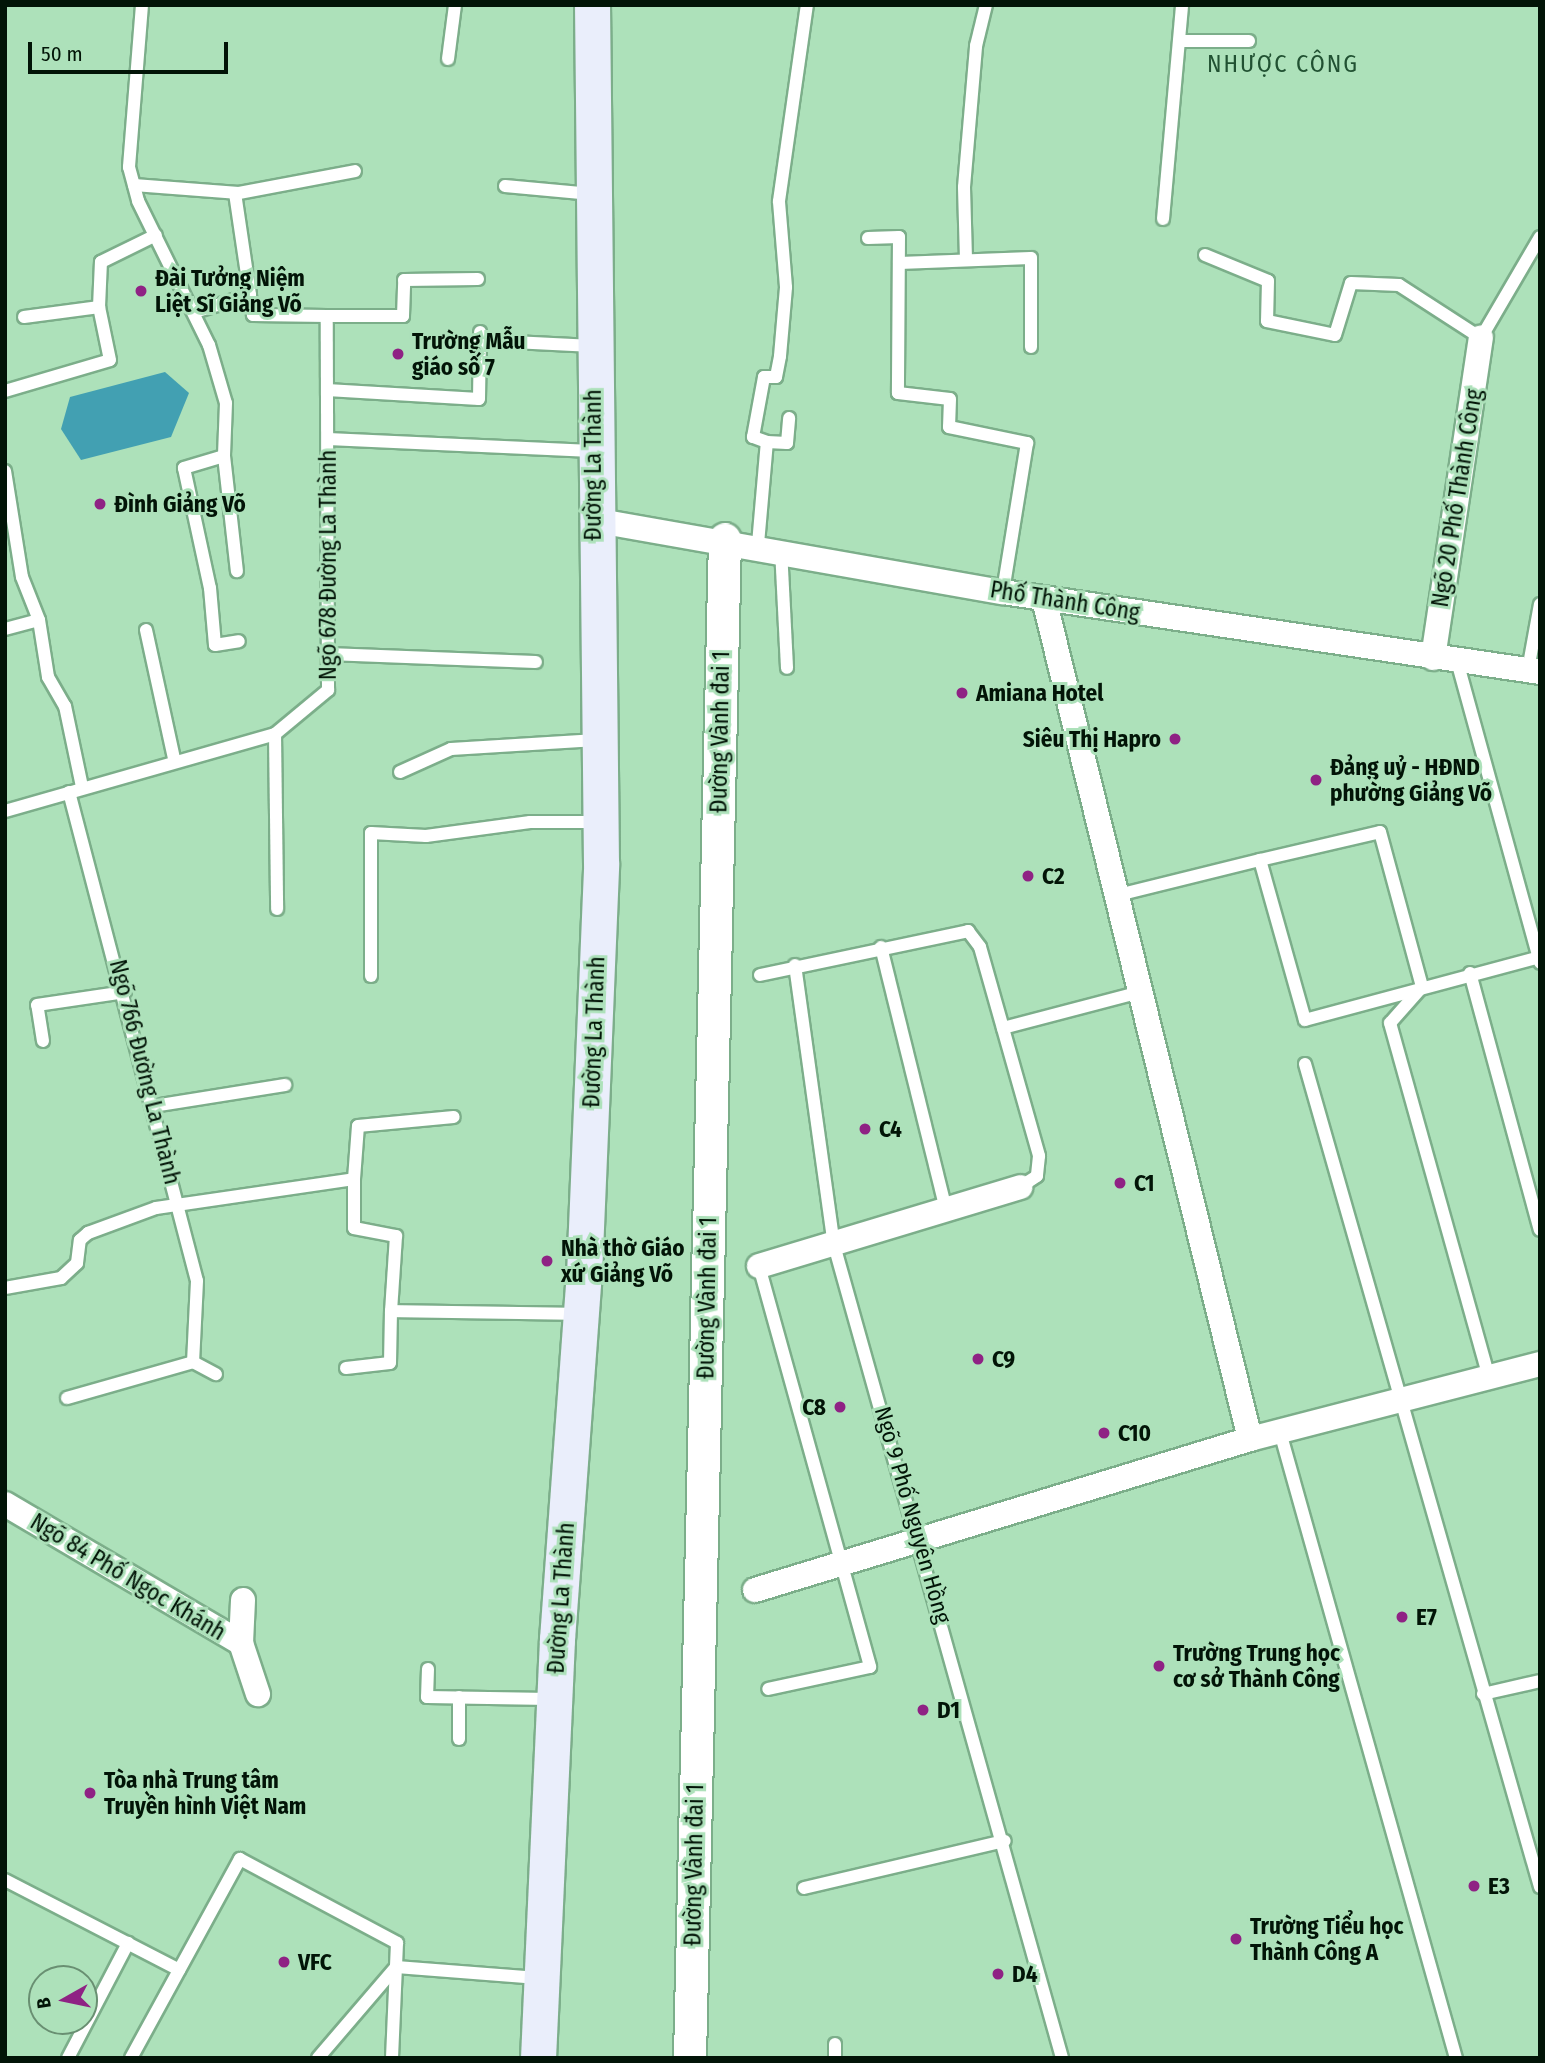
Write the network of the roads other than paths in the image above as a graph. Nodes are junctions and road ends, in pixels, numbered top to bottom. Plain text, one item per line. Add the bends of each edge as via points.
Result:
1 (142, 5) edge
2 (455, 5) edge
3 (592, 5) edge
4 (807, 5) edge
5 (986, 5) edge
6 (1182, 5) edge
7 (1179, 41) junction
8 (1249, 41) dead end
9 (448, 59) dead end
10 (355, 171) dead end
11 (134, 185) junction
12 (505, 186) dead end
13 (234, 193) junction
14 (592, 194) junction
15 (1163, 219) dead end
16 (156, 235) junction
17 (1540, 237) edge
18 (868, 238) dead end
19 (1205, 255) dead end
20 (966, 259) junction
21 (899, 262) junction
22 (478, 279) dead end
23 (250, 295) junction
24 (99, 307) junction
25 (194, 312) junction
26 (327, 316) junction
27 (24, 317) dead end
28 (480, 332) dead end
29 (1481, 338) junction
30 (494, 341) dead end
31 (592, 346) junction
32 (1031, 347) dead end
33 (327, 390) junction
34 (5, 391) edge
35 (789, 418) dead end
36 (328, 439) junction
37 (767, 442) junction
38 (592, 451) junction
39 (224, 456) junction
40 (5, 471) edge
41 (593, 520) junction
42 (725, 539) junction
43 (769, 547) junction
44 (237, 571) dead end
45 (1003, 592) junction
46 (1044, 598) junction
47 (1540, 604) edge
48 (39, 620) junction
49 (5, 629) edge
50 (146, 630) dead end
51 (239, 641) dead end
52 (328, 654) junction
53 (1445, 659) junction
54 (536, 662) dead end
55 (787, 668) dead end
56 (1534, 671) edge
57 (275, 734) junction
58 (597, 740) junction
59 (174, 758) junction
60 (400, 772) dead end
61 (75, 789) junction
62 (5, 811) edge
63 (599, 822) junction
64 (1260, 860) junction
65 (1113, 896) junction
66 (277, 909) dead end
67 (881, 947) junction
68 (1539, 959) edge
69 (795, 965) junction
70 (1470, 973) junction
71 (760, 975) dead end
72 (371, 976) dead end
73 (1422, 987) junction
74 (125, 992) junction
75 (1136, 993) junction
76 (1003, 1028) junction
77 (43, 1041) dead end
78 (1305, 1064) dead end
79 (285, 1085) dead end
80 (154, 1106) junction
81 (454, 1116) dead end
82 (354, 1180) junction
83 (1020, 1187) joint
84 (179, 1203) junction
85 (946, 1209) junction
86 (1540, 1230) edge
87 (834, 1245) junction
88 (759, 1266) joint
89 (5, 1288) edge
90 (391, 1311) junction
91 (581, 1314) junction
92 (193, 1362) junction
93 (1540, 1364) edge
94 (346, 1368) dead end
95 (216, 1374) dead end
96 (1489, 1377) junction
97 (67, 1398) dead end
98 (1398, 1401) junction
99 (1280, 1432) junction
100 (1250, 1440) junction
101 (5, 1504) edge
102 (922, 1541) junction
103 (844, 1565) junction
104 (755, 1590) dead end
105 (243, 1600) dead end
106 (241, 1643) junction
107 (428, 1669) dead end
108 (1540, 1681) edge
109 (768, 1689) dead end
110 (258, 1694) dead end
111 (1483, 1695) junction
112 (459, 1697) junction
113 (554, 1699) junction
114 (459, 1739) dead end
115 (1005, 1842) junction
116 (5, 1880) edge
117 (1540, 1887) edge
118 (804, 1888) dead end
119 (128, 1943) junction
120 (396, 1967) junction
121 (179, 1970) junction
122 (539, 1978) junction
123 (835, 2044) dead end
124 (68, 2058) edge
125 (131, 2058) edge
126 (318, 2058) edge
127 (392, 2058) edge
128 (538, 2058) edge
129 (690, 2058) edge
130 (835, 2058) edge
131 (1062, 2058) edge
132 (1456, 2058) edge

1 - 11 lane via 129,128
2 - 9 lane
3 - 14 main road, Đường La Thành
4 - 37 lane via 779,201 786,287 782,334 776,377 764,377 753,437
5 - 20 lane via 976,46 964,187
6 - 7 lane
7 - 8 lane
7 - 15 lane
10 - 13 lane
11 - 13 lane
11 - 16 lane
12 - 14 lane
13 - 23 lane
14 - 31 main road, Đường La Thành
16 - 24 lane via 101,262
16 - 25 lane
17 - 29 lane
18 - 21 lane via 899,237
19 - 29 lane via 1268,281 1267,321 1335,335 1351,283 1399,285
20 - 21 lane
20 - 32 lane via 1031,258
21 - 45 lane via 898,393 950,399 949,427 1027,443
22 - 26 lane via 404,280 403,316
23 - 25 lane
23 - 26 lane via 253,315
24 - 27 lane
24 - 34 lane via 110,360
25 - 39 lane via 226,403
26 - 33 lane
28 - 33 lane via 479,400
29 - 53 street, Ngõ 20 Phố Thành Công
30 - 31 lane
31 - 38 main road, Đường La Thành
33 - 36 lane
35 - 37 lane via 787,443
36 - 38 lane, Ngõ 678 Đường La Thành
36 - 52 lane, Ngõ 678 Đường La Thành
37 - 43 lane
38 - 41 main road, Đường La Thành
39 - 44 lane
39 - 51 lane via 184,468 210,588 215,645
40 - 48 lane, Ngõ 766 Đường La Thành via 22,577
41 - 42 street, Phố Thành Công
41 - 58 main road, Đường La Thành
42 - 43 street, Phố Thành Công
42 - 129 street, Đường Vành đai 1
43 - 45 street, Phố Thành Công
43 - 55 lane
45 - 46 street, Phố Thành Công
46 - 53 street, Phố Thành Công
46 - 65 street
47 - 56 lane
48 - 49 lane
48 - 61 lane, Ngõ 766 Đường La Thành via 48,677 65,706
50 - 59 lane
52 - 54 lane
52 - 57 lane, Ngõ 678 Đường La Thành via 328,690
53 - 56 street, Phố Thành Công
53 - 68 lane
57 - 59 lane, Ngõ 678 Đường La Thành
57 - 66 lane
58 - 60 lane via 451,749
58 - 63 main road, Đường La Thành
59 - 61 lane, Ngõ 678 Đường La Thành
61 - 62 lane, Ngõ 678 Đường La Thành
61 - 74 lane, Ngõ 766 Đường La Thành
63 - 72 lane via 530,822 426,836 371,833
63 - 91 main road, Đường La Thành
64 - 65 lane
64 - 73 lane via 1380,832
64 - 73 lane via 1305,1020
65 - 75 street
67 - 69 lane
67 - 76 lane via 968,931 980,947
67 - 85 lane
68 - 70 lane
69 - 71 lane
69 - 87 lane, Ngõ 9 Phố Nguyên Hồng
70 - 73 lane
70 - 86 lane
73 - 96 lane via 1390,1023
74 - 77 lane via 37,1004
74 - 80 lane, Ngõ 766 Đường La Thành
75 - 76 lane
75 - 100 street
76 - 83 lane via 1039,1156 1037,1176
78 - 98 lane
79 - 80 lane
80 - 84 lane, Ngõ 766 Đường La Thành
81 - 82 lane via 358,1126
82 - 84 lane, Ngõ 766 Đường La Thành
82 - 90 lane via 354,1228 396,1236
83 - 85 street
84 - 89 lane via 88,1233 80,1240 77,1263 61,1278
84 - 92 lane via 197,1281
85 - 87 street
87 - 88 street
87 - 102 lane, Ngõ 9 Phố Nguyên Hồng
88 - 103 lane
90 - 91 lane
90 - 94 lane via 390,1363
91 - 113 main road, Đường La Thành
92 - 95 lane
92 - 97 lane
93 - 96 street
96 - 98 street
98 - 99 street
98 - 111 lane
99 - 100 street
99 - 132 lane
100 - 102 street
101 - 106 street, Ngõ 84 Phố Ngọc Khánh
102 - 103 street
102 - 115 lane, Ngõ 9 Phố Nguyên Hồng
103 - 104 street
103 - 109 lane via 870,1667
105 - 106 street
106 - 110 street, Ngõ 84 Phố Ngọc Khánh
107 - 112 lane via 427,1697
108 - 111 lane
111 - 117 lane
112 - 113 lane
112 - 114 lane
113 - 122 main road, Đường La Thành
115 - 118 lane
115 - 131 lane, Ngõ 9 Phố Nguyên Hồng
116 - 119 lane
119 - 121 lane
119 - 124 lane
120 - 121 lane via 397,1943 240,1859
120 - 122 lane
120 - 126 lane
120 - 127 lane
121 - 125 lane
122 - 128 main road, Đường La Thành
123 - 130 lane

